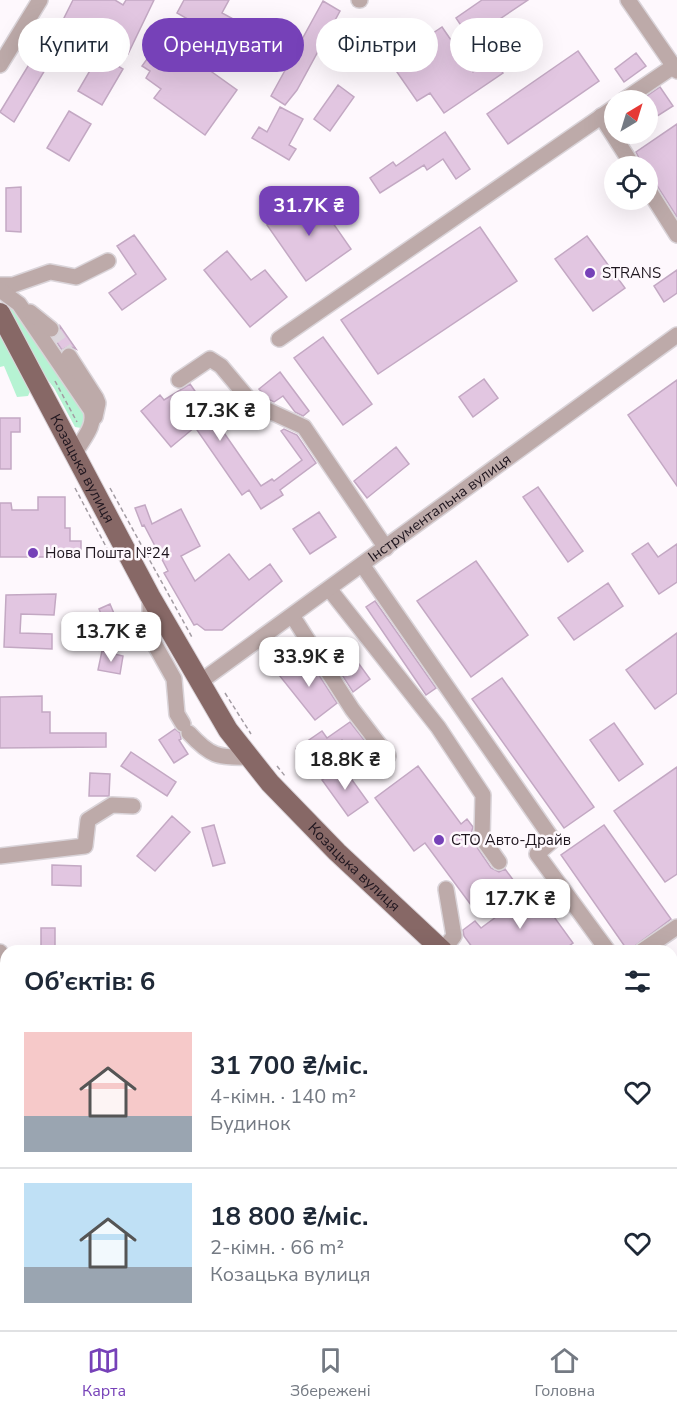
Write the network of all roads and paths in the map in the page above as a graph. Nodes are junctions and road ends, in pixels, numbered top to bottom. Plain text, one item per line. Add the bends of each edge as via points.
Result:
1 (40, 0) edge
2 (628, 0) edge
3 (0, 64) edge
4 (675, 69) edge
5 (640, 90) edge
6 (604, 114) edge
7 (601, 116) junction
8 (627, 156) edge
9 (658, 205) edge
10 (677, 235) edge
11 (108, 261) dead end
12 (0, 285) edge
13 (0, 290) edge
14 (19, 304) junction
15 (0, 313) edge
16 (51, 329) tunnel mouth
17 (677, 335) edge
18 (279, 339) dead end
19 (69, 356) tunnel mouth
20 (52, 376) dead end
21 (179, 380) dead end
22 (94, 420) junction
23 (80, 444) junction
24 (111, 489) dead end
25 (386, 548) junction
26 (363, 566) junction
27 (330, 590) junction
28 (150, 596) junction
29 (293, 617) junction
30 (197, 646) dead end
31 (200, 682) junction
32 (220, 686) dead end
33 (251, 734) dead end
34 (388, 756) dead end
35 (248, 757) junction
36 (271, 760) dead end
37 (285, 776) dead end
38 (133, 806) dead end
39 (0, 856) edge
40 (499, 862) dead end
41 (446, 889) dead end
42 (677, 927) edge
43 (437, 945) edge
44 (447, 945) edge
45 (604, 945) edge
46 (651, 945) edge
47 (0, 952) edge
48 (0, 968) edge

1 - 3 street
2 - 4 street
4 - 5 street
6 - 7 street
7 - 8 street
7 - 18 street
9 - 10 street
11 - 12 street via 76,278 50,272 13,285
13 - 14 street
14 - 16 street
14 - 22 street
15 - 23 main road, Козацька вулиця
17 - 25 street, Інструментальна вулиця
19 - 22 street via 96,398
20 - 23 path
21 - 25 street via 210,359 221,366 252,403 304,427
22 - 23 street
23 - 28 main road, Козацька вулиця
24 - 30 path
25 - 26 street, Інструментальна вулиця
26 - 27 street, Інструментальна вулиця
26 - 45 street via 554,840 537,854
27 - 29 street, Інструментальна вулиця
27 - 40 street via 438,727 483,795 482,838
28 - 31 main road, Козацька вулиця
28 - 35 street via 150,636 174,679 177,714 186,729 216,756
29 - 31 street, Інструментальна вулиця
29 - 34 street via 352,709
31 - 35 main road, Козацька вулиця
32 - 33 path
35 - 43 main road, Козацька вулиця via 337,852
36 - 37 path
38 - 39 street via 112,805 88,820 85,846
41 - 44 street via 454,936
42 - 46 street
47 - 48 street

